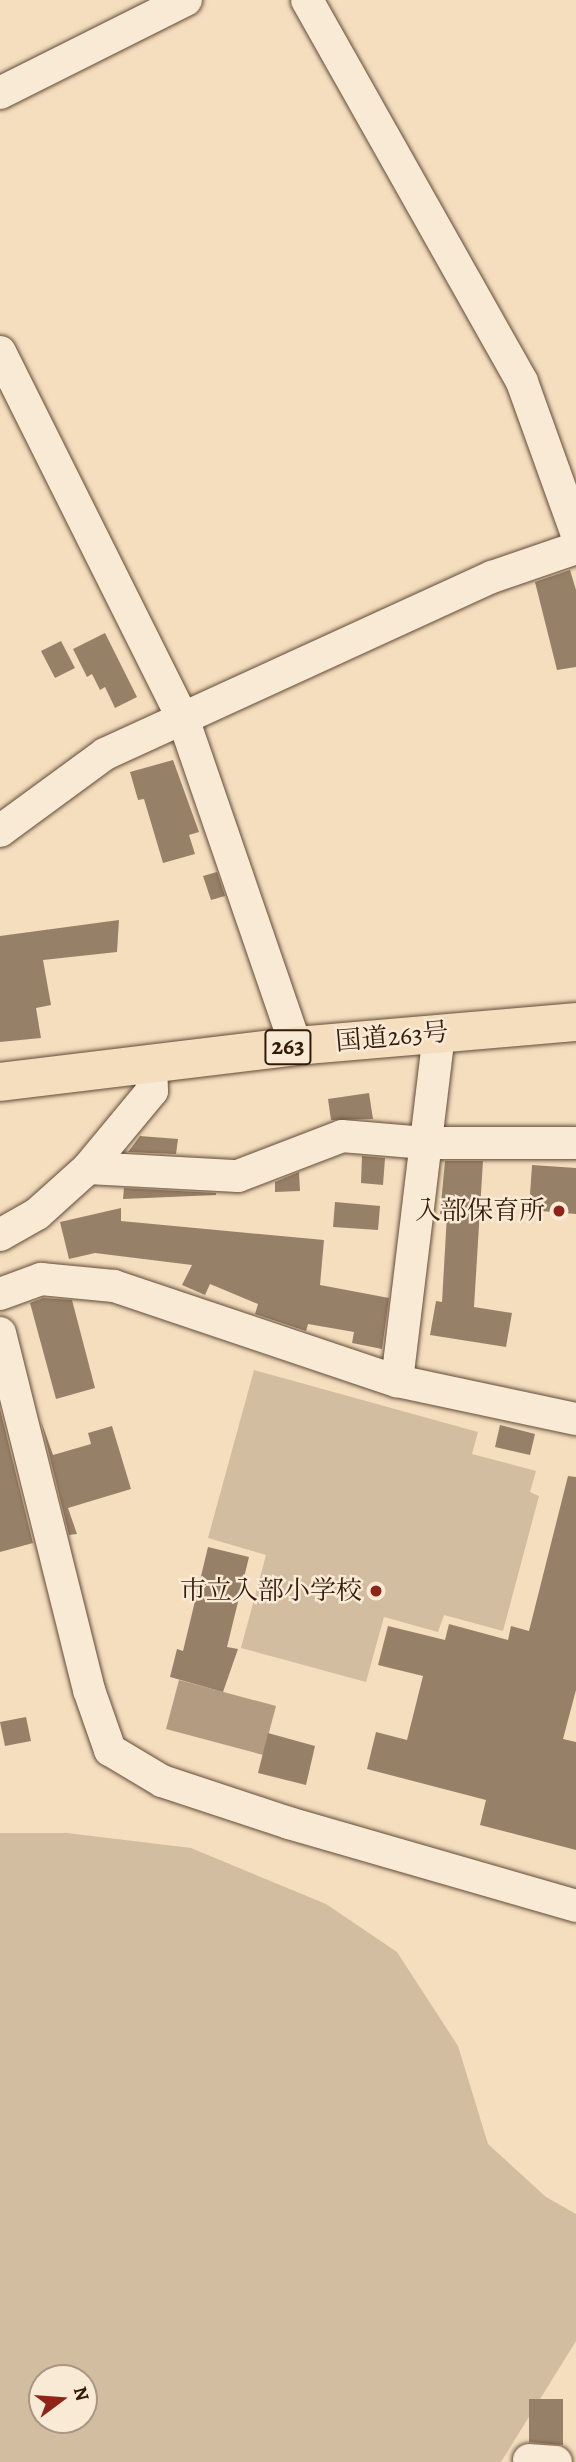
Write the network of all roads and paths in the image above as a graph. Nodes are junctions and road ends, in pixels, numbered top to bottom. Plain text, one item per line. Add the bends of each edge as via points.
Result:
1 (186, 0) edge
2 (306, 0) edge
3 (0, 93) edge
4 (0, 352) edge
5 (564, 459) edge
6 (576, 532) edge
7 (576, 548) edge
8 (184, 721) junction
9 (0, 831) edge
10 (576, 1022) edge
11 (439, 1032) junction
12 (296, 1046) junction
13 (150, 1063) junction
14 (0, 1082) edge
15 (425, 1143) junction
16 (576, 1143) edge
17 (88, 1168) junction
18 (0, 1235) edge
19 (0, 1294) edge
20 (0, 1333) edge
21 (397, 1381) junction
22 (576, 1419) edge
23 (576, 1906) edge

1 - 3 street
2 - 5 street
4 - 8 street
5 - 6 street
7 - 8 street via 492,577
8 - 9 street via 105,754
8 - 12 street
10 - 11 highway, 国道263号 / 263
11 - 12 highway, 国道263号 / 263
11 - 15 street
12 - 13 highway, 国道263号 / 263
13 - 14 highway, 国道263号 / 263
13 - 17 street via 152,1091
15 - 16 street
15 - 17 street via 342,1136 238,1176
15 - 21 street
17 - 18 street via 37,1214
19 - 21 street via 41,1279 114,1286
20 - 23 street via 89,1690 110,1749 162,1781 200,1794
21 - 22 street

